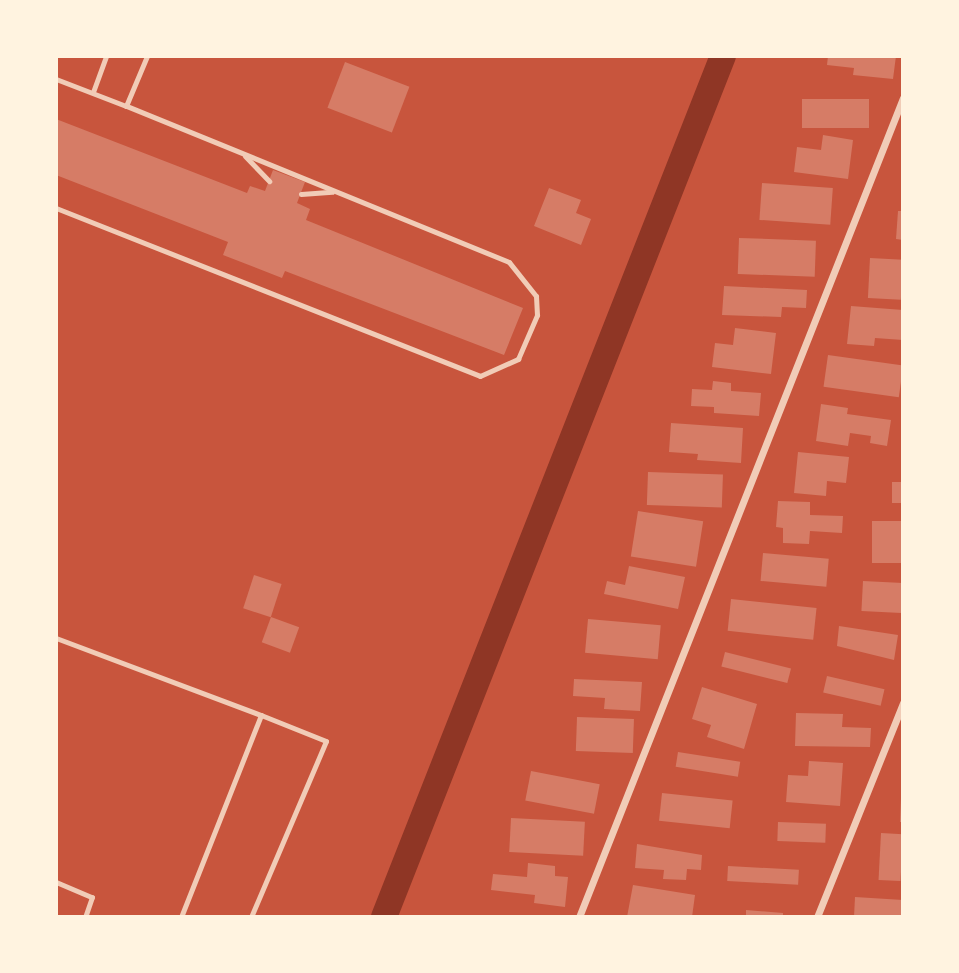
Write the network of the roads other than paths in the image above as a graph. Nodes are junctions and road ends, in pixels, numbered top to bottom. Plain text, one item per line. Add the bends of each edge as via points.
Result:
1 (106, 56) edge
2 (147, 56) edge
3 (56, 79) edge
4 (93, 92) junction
5 (903, 98) edge
6 (126, 106) junction
7 (243, 154) junction
8 (268, 181) dead end
9 (336, 191) junction
10 (300, 194) dead end
11 (56, 208) edge
12 (56, 638) edge
13 (903, 703) edge
14 (261, 715) junction
15 (56, 882) edge
16 (85, 917) edge
17 (181, 917) edge
18 (251, 917) edge
19 (579, 917) edge
20 (817, 917) edge

1 - 4 lane
2 - 6 lane
3 - 4 lane
4 - 6 lane
5 - 19 street
6 - 7 lane
7 - 8 lane
7 - 9 lane
9 - 10 lane
9 - 11 lane via 509,262 536,296 537,315 518,359 480,376
12 - 14 lane
13 - 20 street
14 - 17 lane
14 - 18 lane via 326,741
15 - 16 lane via 92,897

